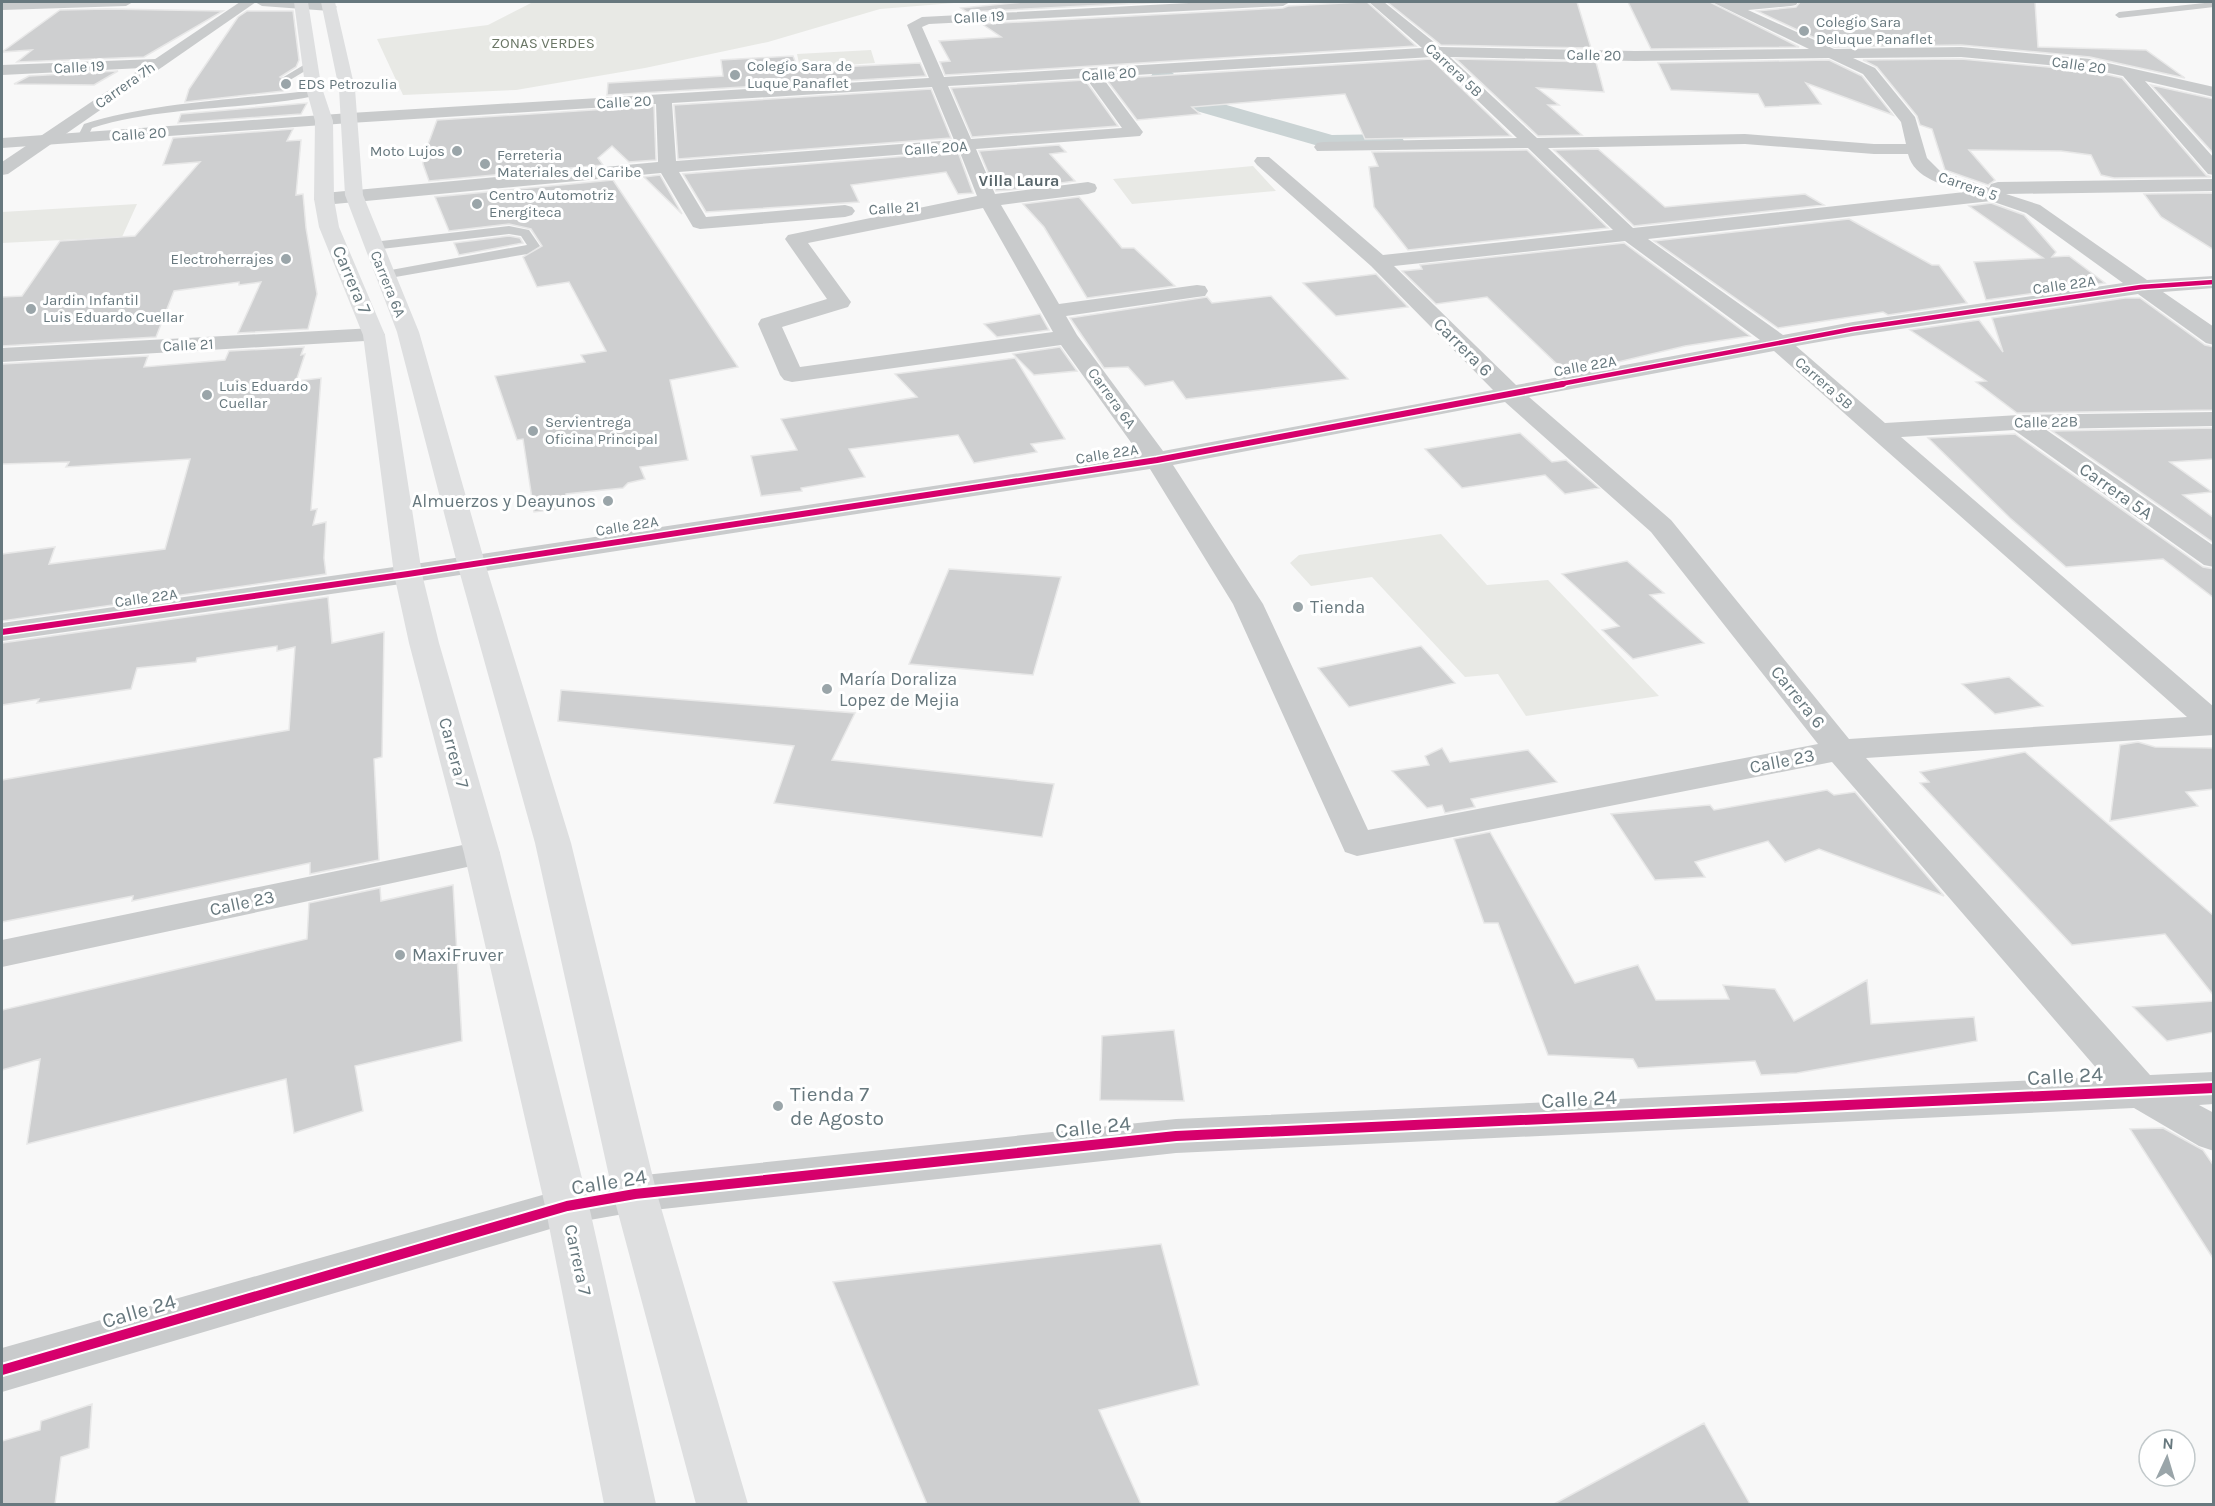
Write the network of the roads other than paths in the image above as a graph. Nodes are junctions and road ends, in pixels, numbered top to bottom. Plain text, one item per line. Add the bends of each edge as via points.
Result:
1 (126, 2) edge
2 (225, 2) edge
3 (249, 2) edge
4 (262, 2) edge
5 (1283, 2) edge
6 (1376, 2) edge
7 (1791, 2) edge
8 (301, 3) edge
9 (329, 4) edge
10 (1727, 4) edge
11 (2214, 4) edge
12 (2, 6) edge
13 (2119, 15) dead end
14 (927, 20) joint
15 (1436, 52) junction
16 (1835, 54) junction
17 (126, 64) junction
18 (156, 64) junction
19 (310, 65) junction
20 (2, 70) edge
21 (2129, 73) junction
22 (1092, 75) junction
23 (286, 78) dead end
24 (98, 84) dead end
25 (940, 84) junction
26 (287, 89) dead end
27 (2214, 92) edge
28 (664, 100) junction
29 (330, 111) junction
30 (41, 123) dead end
31 (82, 138) junction
32 (45, 141) junction
33 (1532, 143) junction
34 (5, 146) edge
35 (966, 146) junction
36 (1323, 147) dead end
37 (1916, 149) junction
38 (1263, 161) dead end
39 (667, 167) junction
40 (2, 170) edge
41 (2214, 170) edge
42 (2214, 185) edge
43 (1088, 188) dead end
44 (1972, 188) junction
45 (1993, 195) junction
46 (339, 197) junction
47 (989, 201) junction
48 (1627, 233) junction
49 (427, 239) junction
50 (451, 245) dead end
51 (373, 246) junction
52 (1378, 262) junction
53 (384, 274) junction
54 (2214, 282) edge
55 (2141, 287) junction
56 (1197, 291) dead end
57 (1054, 311) junction
58 (374, 335) junction
59 (1067, 337) junction
60 (2214, 338) edge
61 (1780, 344) junction
62 (2, 355) edge
63 (1510, 393) junction
64 (2214, 419) edge
65 (2019, 422) junction
66 (1880, 431) junction
67 (1157, 460) junction
68 (2214, 559) edge
69 (471, 563) junction
70 (408, 574) junction
71 (2, 632) edge
72 (2214, 725) edge
73 (1840, 750) junction
74 (1357, 844) joint
75 (482, 853) junction
76 (2, 954) edge
77 (2214, 1088) edge
78 (2140, 1091) junction
79 (2214, 1134) edge
80 (636, 1194) junction
81 (567, 1206) junction
82 (2, 1370) edge
83 (630, 1504) edge
84 (722, 1504) edge

1 - 12 street
2 - 17 street, Carrera 7h
3 - 18 street, Carrera 7h
4 - 8 street
5 - 14 street, Calle 19
6 - 15 street, Carrera 5B
7 - 10 street
8 - 9 street
8 - 19 main road, Carrera 7
9 - 29 main road via 347,89
10 - 16 street, Carrera 5
11 - 13 lane
14 - 25 street, Carrera 6A via 914,25
15 - 16 street, Calle 20 via 1635,56
15 - 22 street, Calle 20
15 - 33 street, Carrera 5B
16 - 21 street, Calle 20 via 1961,52 2090,64
16 - 37 street, Carrera 5 via 1869,71 1910,121
17 - 18 street, Calle 19
17 - 20 street, Calle 19
17 - 24 street, Carrera 7h
18 - 32 street, Carrera 7h
19 - 23 lane
19 - 29 main road, Carrera 7
21 - 27 street, Calle 20
21 - 41 street
22 - 25 street, Calle 20
22 - 35 street, Calle 20A via 1134,132
25 - 28 street, Calle 20
25 - 35 street, Carrera 6A
26 - 29 lane
28 - 29 street, Calle 20
28 - 39 street
29 - 31 street, Calle 20
29 - 31 lane via 146,113 88,126
29 - 46 main road, Carrera 7
30 - 34 street
31 - 32 street, Calle 20
32 - 34 street, Calle 20
32 - 40 street, Carrera 7h
33 - 36 street
33 - 37 street via 1745,139
33 - 48 street, Carrera 5B
35 - 39 street, Calle 20A
35 - 47 street, Carrera 6A
37 - 44 street, Carrera 5 via 1918,159 1933,175
38 - 52 street, Carrera 6
39 - 46 street, Calle 20A
39 - 47 street, Calle 21 via 700,223
42 - 44 street
43 - 47 street, Calle 21
44 - 45 street, Carrera 5
45 - 48 street
45 - 55 street, Carrera 5 via 2033,208
46 - 51 main road, Carrera 6A
46 - 58 main road, Carrera 7 via 329,227
47 - 57 street, Carrera 6A
47 - 59 street via 795,239 840,302 769,324 792,375
48 - 52 street
48 - 61 street, Carrera 5B
49 - 50 lane
49 - 51 lane
49 - 53 lane via 509,230 525,233 534,246
51 - 53 main road, Carrera 6A
52 - 63 street, Carrera 6
53 - 69 main road, Carrera 6A via 408,332
54 - 55 street, Calle 22A
55 - 60 street, Carrera 5
55 - 61 street, Calle 22A via 1853,329
56 - 57 street
57 - 59 street, Carrera 6A
58 - 62 street, Calle 21
58 - 70 main road, Carrera 7
59 - 67 street, Carrera 6A
61 - 63 street, Calle 22A
61 - 66 street, Carrera 5B
63 - 67 street, Calle 22A
63 - 73 street, Carrera 6 via 1661,526
64 - 65 street, Calle 22B
65 - 66 street, Calle 22B
65 - 68 street, Carrera 5A
66 - 72 street, Carrera 5B
67 - 69 street, Calle 22A
67 - 74 street, Carrera 6A via 1248,604
69 - 70 street, Calle 22A
69 - 80 main road via 553,843
70 - 71 street, Calle 22A
70 - 75 main road, Carrera 7
72 - 73 street, Calle 23
73 - 74 street, Calle 23
73 - 78 street, Carrera 6
75 - 76 street, Calle 23
75 - 81 main road, Carrera 7
77 - 78 street, Calle 24
78 - 79 street, Carrera 6
78 - 80 street, Calle 24 via 1176,1136
80 - 81 street, Calle 24
80 - 84 main road
81 - 82 street, Calle 24
81 - 83 main road, Carrera 7

